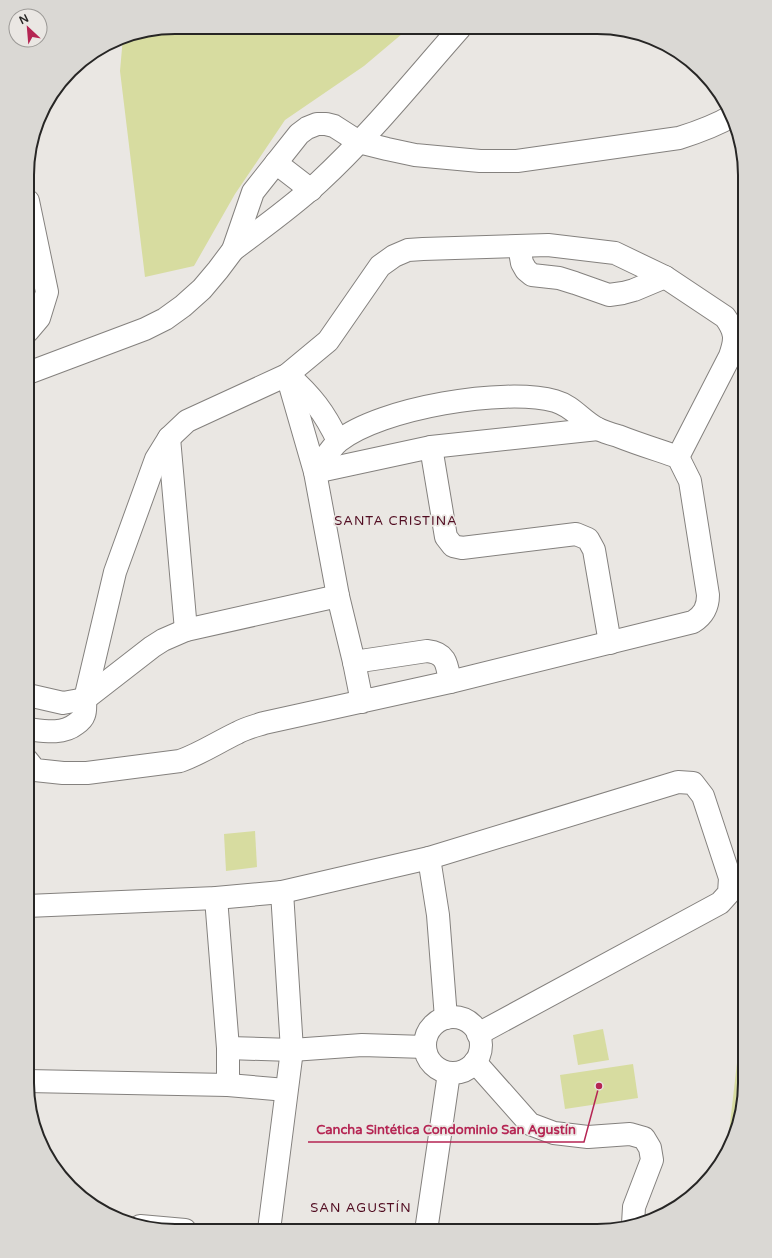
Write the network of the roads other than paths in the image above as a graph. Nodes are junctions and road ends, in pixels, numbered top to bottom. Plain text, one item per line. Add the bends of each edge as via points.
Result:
1 (455, 34) edge
2 (726, 119) edge
3 (359, 142) junction
4 (276, 163) junction
5 (310, 190) junction
6 (34, 231) edge
7 (519, 246) junction
8 (233, 250) junction
9 (664, 277) junction
10 (34, 324) edge
11 (34, 371) edge
12 (287, 375) junction
13 (598, 429) junction
14 (169, 438) junction
15 (338, 441) junction
16 (431, 447) junction
17 (678, 457) junction
18 (315, 472) junction
19 (338, 596) junction
20 (186, 630) junction
21 (610, 643) junction
22 (354, 662) junction
23 (450, 682) junction
24 (34, 697) edge
25 (85, 699) junction
26 (362, 702) junction
27 (34, 730) edge
28 (34, 769) edge
29 (429, 858) junction
30 (282, 892) junction
31 (216, 898) junction
32 (34, 906) edge
33 (446, 1018) junction
34 (478, 1034) junction
35 (425, 1047) junction
36 (228, 1048) junction
37 (292, 1050) junction
38 (475, 1062) junction
39 (449, 1073) junction
40 (34, 1081) edge
41 (228, 1085) junction
42 (286, 1090) junction
43 (633, 1219) edge
44 (269, 1224) edge
45 (427, 1224) edge

1 - 3 street
2 - 3 street via 715,126 679,138 517,160 443,159
3 - 4 street via 334,126 317,124 299,134
3 - 5 street
4 - 5 street
4 - 8 street via 254,192
5 - 8 street
6 - 10 street via 46,292 39,318
7 - 9 street via 548,245 616,253
7 - 9 street via 522,263 532,275 559,278 609,294 634,290
7 - 12 street via 423,248 408,250 394,256 380,266 328,341
8 - 11 street via 202,289 165,318 145,329
9 - 17 street via 725,317 735,342
12 - 14 street via 187,421
12 - 15 street via 304,388 318,404
12 - 18 street
13 - 15 street via 567,405 544,398 521,396 478,399 417,409 373,423
13 - 16 street
13 - 17 street
14 - 20 street
14 - 25 street via 156,459 115,572
15 - 18 street
16 - 18 street
16 - 21 street via 446,537 453,546 462,548 576,534 588,539 594,550
17 - 21 street via 690,481 708,595 706,608 693,622
18 - 19 street
19 - 20 street
19 - 22 street
20 - 25 street via 152,647
21 - 23 street
22 - 23 street via 433,651 446,662
22 - 26 street
23 - 26 street
24 - 25 street via 63,704
25 - 27 street via 84,715 71,728 55,732
26 - 28 street via 251,727 180,761 87,773
29 - 30 street
29 - 33 street via 438,915
29 - 34 street via 678,782 693,783 703,796 730,878 729,893 720,903
30 - 31 street
30 - 37 street
31 - 32 street
31 - 36 street
33 - 34 street via 467,1021
33 - 35 street via 430,1029
34 - 38 street via 481,1043 480,1053
35 - 37 street via 362,1045
35 - 39 street via 431,1064 438,1070
36 - 37 street
36 - 41 street
37 - 42 street
38 - 39 street via 459,1073
38 - 43 street via 530,1124 554,1134 588,1137 630,1134 644,1138 650,1148 652,1160 634,1207
39 - 45 street
40 - 41 street
41 - 42 street
42 - 44 street

